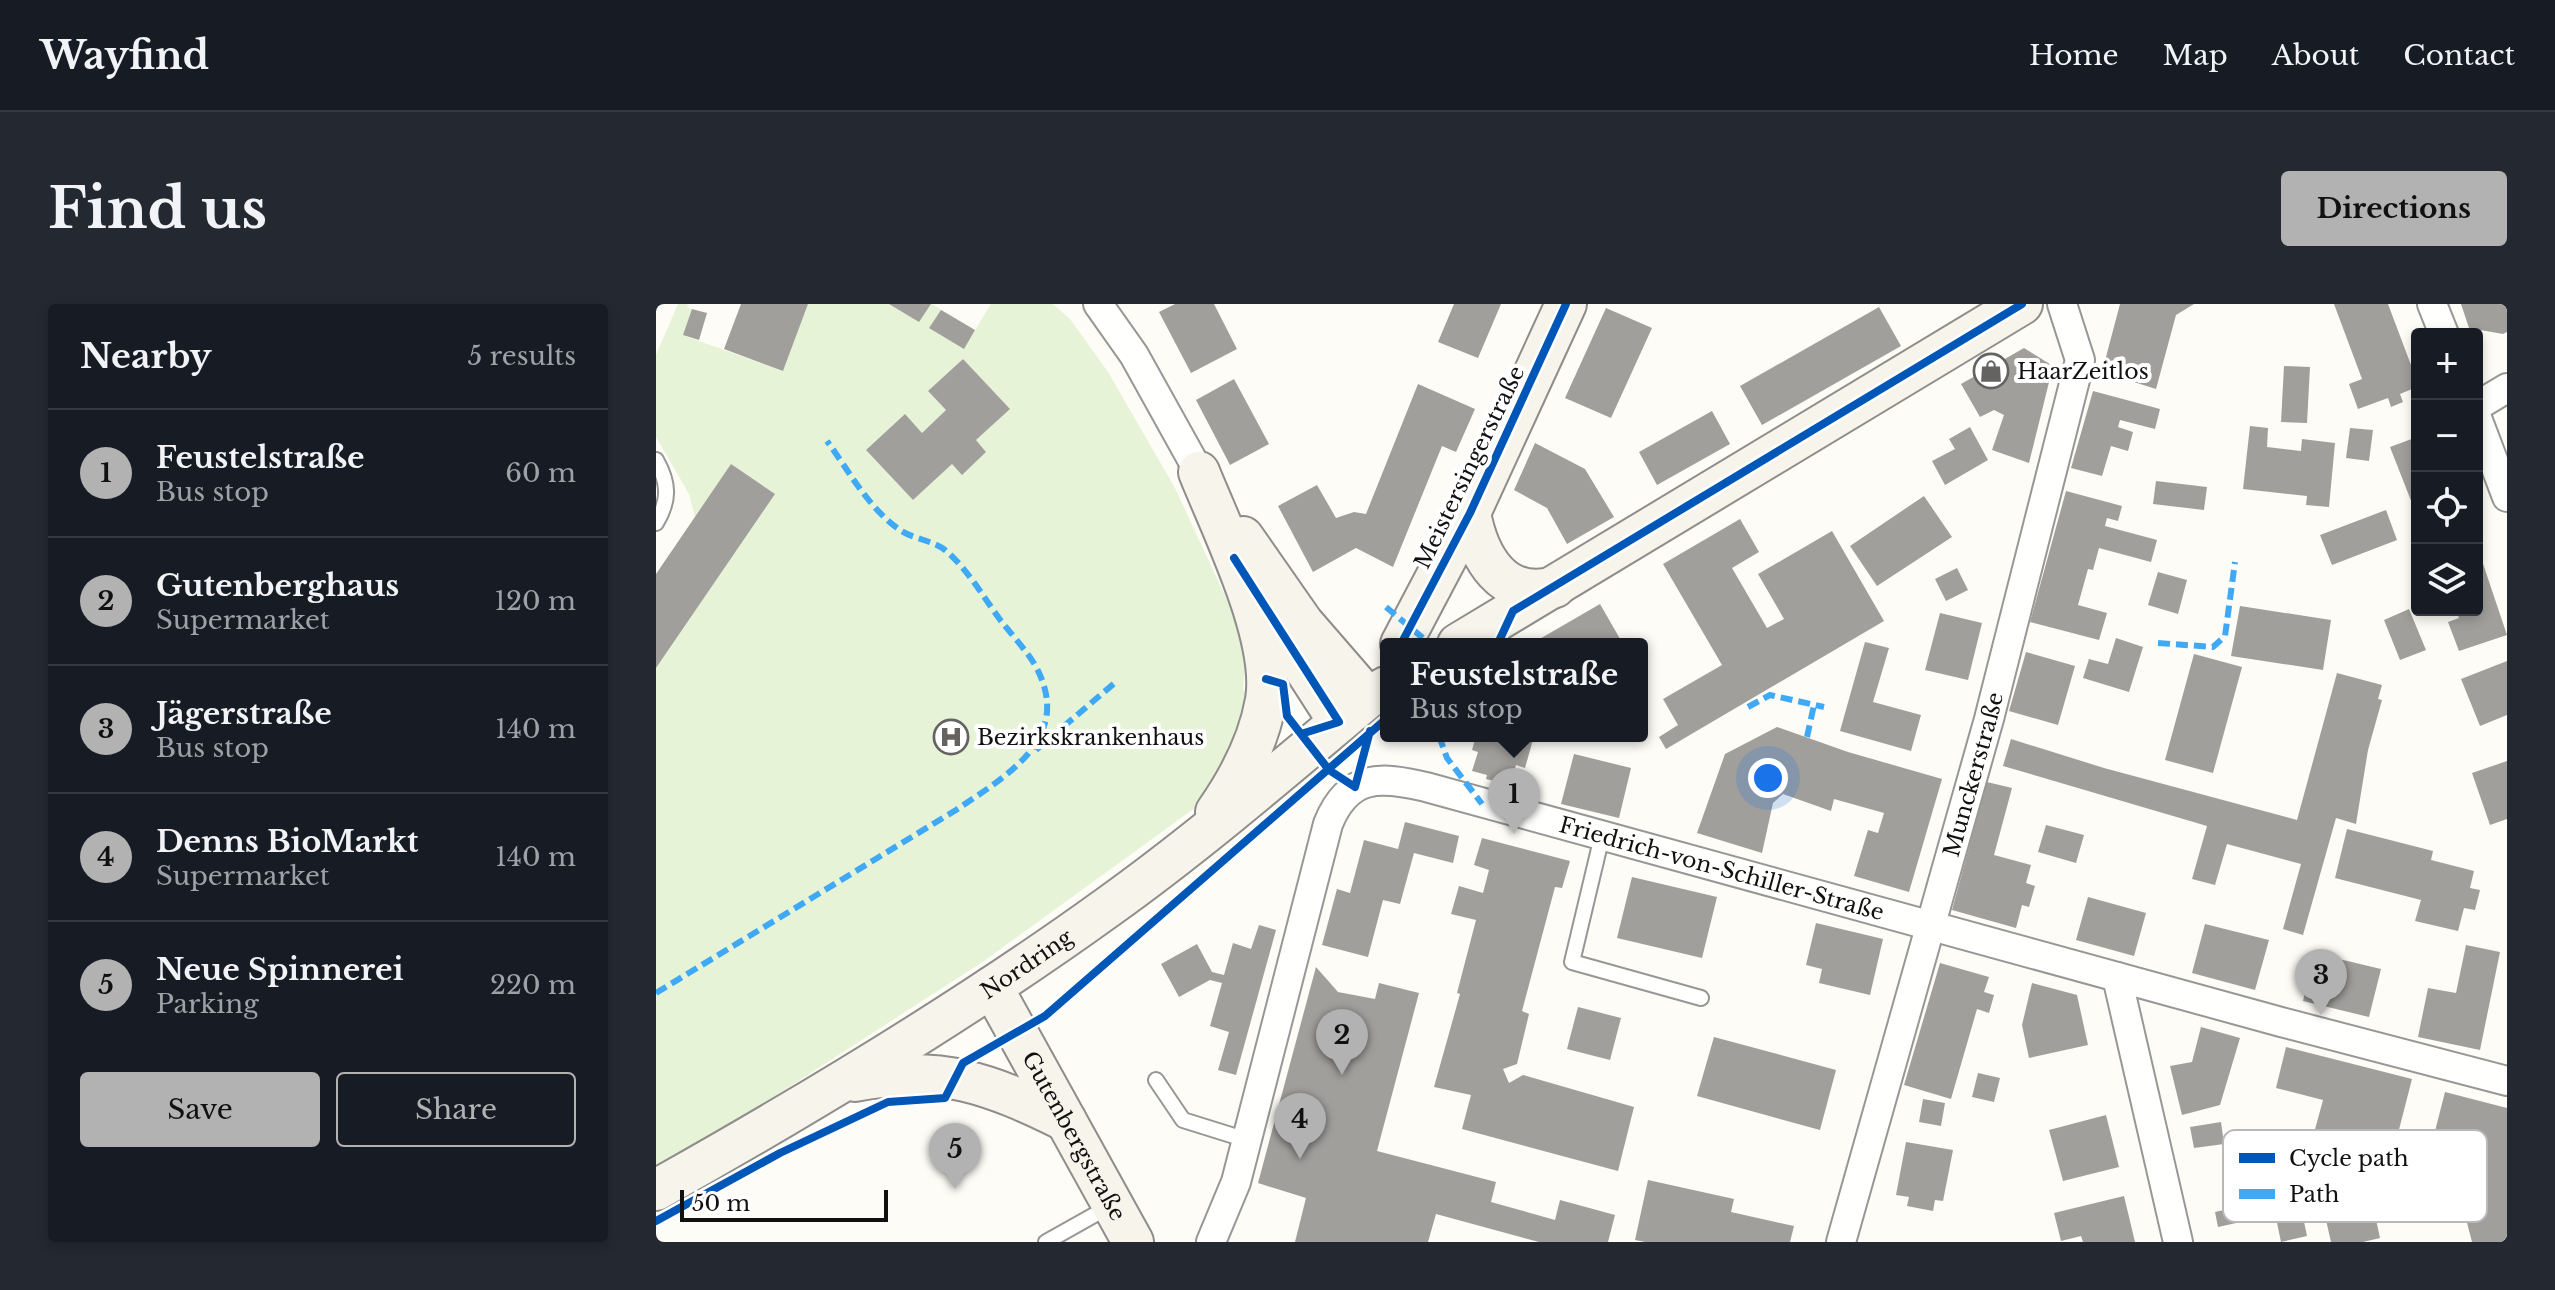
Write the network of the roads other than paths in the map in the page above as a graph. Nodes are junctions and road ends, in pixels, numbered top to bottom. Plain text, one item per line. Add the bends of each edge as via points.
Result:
1 (1098, 304) edge
2 (1566, 304) edge
3 (2022, 304) edge
4 (2062, 304) edge
5 (2432, 304) edge
6 (2442, 328) edge
7 (2507, 388) edge
8 (2483, 402) edge
9 (2483, 434) edge
10 (656, 460) edge
11 (1199, 472) junction
12 (2507, 497) edge
13 (1470, 513) junction
14 (656, 523) edge
15 (1234, 558) junction
16 (1555, 587) junction
17 (1404, 638) edge
18 (1468, 638) edge
19 (1370, 694) edge
20 (1602, 836) junction
21 (1194, 843) junction
22 (1930, 926) junction
23 (2117, 977) junction
24 (992, 987) junction
25 (1701, 998) dead end
26 (1156, 1080) dead end
27 (2507, 1081) edge
28 (839, 1084) junction
29 (1066, 1121) junction
30 (1247, 1140) junction
31 (656, 1190) edge
32 (1112, 1205) junction
33 (1046, 1242) edge
34 (1133, 1242) edge
35 (1211, 1242) edge
36 (1841, 1242) edge
37 (2178, 1242) edge

1 - 11 street via 1134,355
2 - 13 main road, Meistersingerstraße
3 - 16 main road
4 - 22 street, Munckerstraße via 2080,360 1989,719
5 - 6 street
7 - 8 street
9 - 12 street
10 - 14 lane via 668,494
11 - 15 main road
11 - 19 main road via 1276,587
13 - 16 main road via 1478,547 1492,570 1522,587
13 - 17 main road, Meistersingerstraße
15 - 19 main road
15 - 21 main road via 1260,631 1266,698 1238,780
16 - 18 main road
19 - 21 main road, Nordring
20 - 22 street, Friedrich-von-Schiller-Straße
20 - 25 lane via 1572,962
20 - 30 street, Friedrich-von-Schiller-Straße via 1399,781 1369,781 1344,797 1328,824
21 - 24 main road, Nordring
22 - 23 street, Friedrich-von-Schiller-Straße
22 - 36 street, Munckerstraße
23 - 27 street, Friedrich-von-Schiller-Straße
23 - 37 street
24 - 28 main road, Nordring
24 - 29 main road, Gutenbergstraße
26 - 30 lane via 1183,1120
28 - 29 main road via 891,1074 935,1074 1010,1093
28 - 31 main road, Nordring
29 - 32 main road, Gutenbergstraße
30 - 35 street, Friedrich-von-Schiller-Straße
32 - 33 lane
32 - 34 main road, Gutenbergstraße

